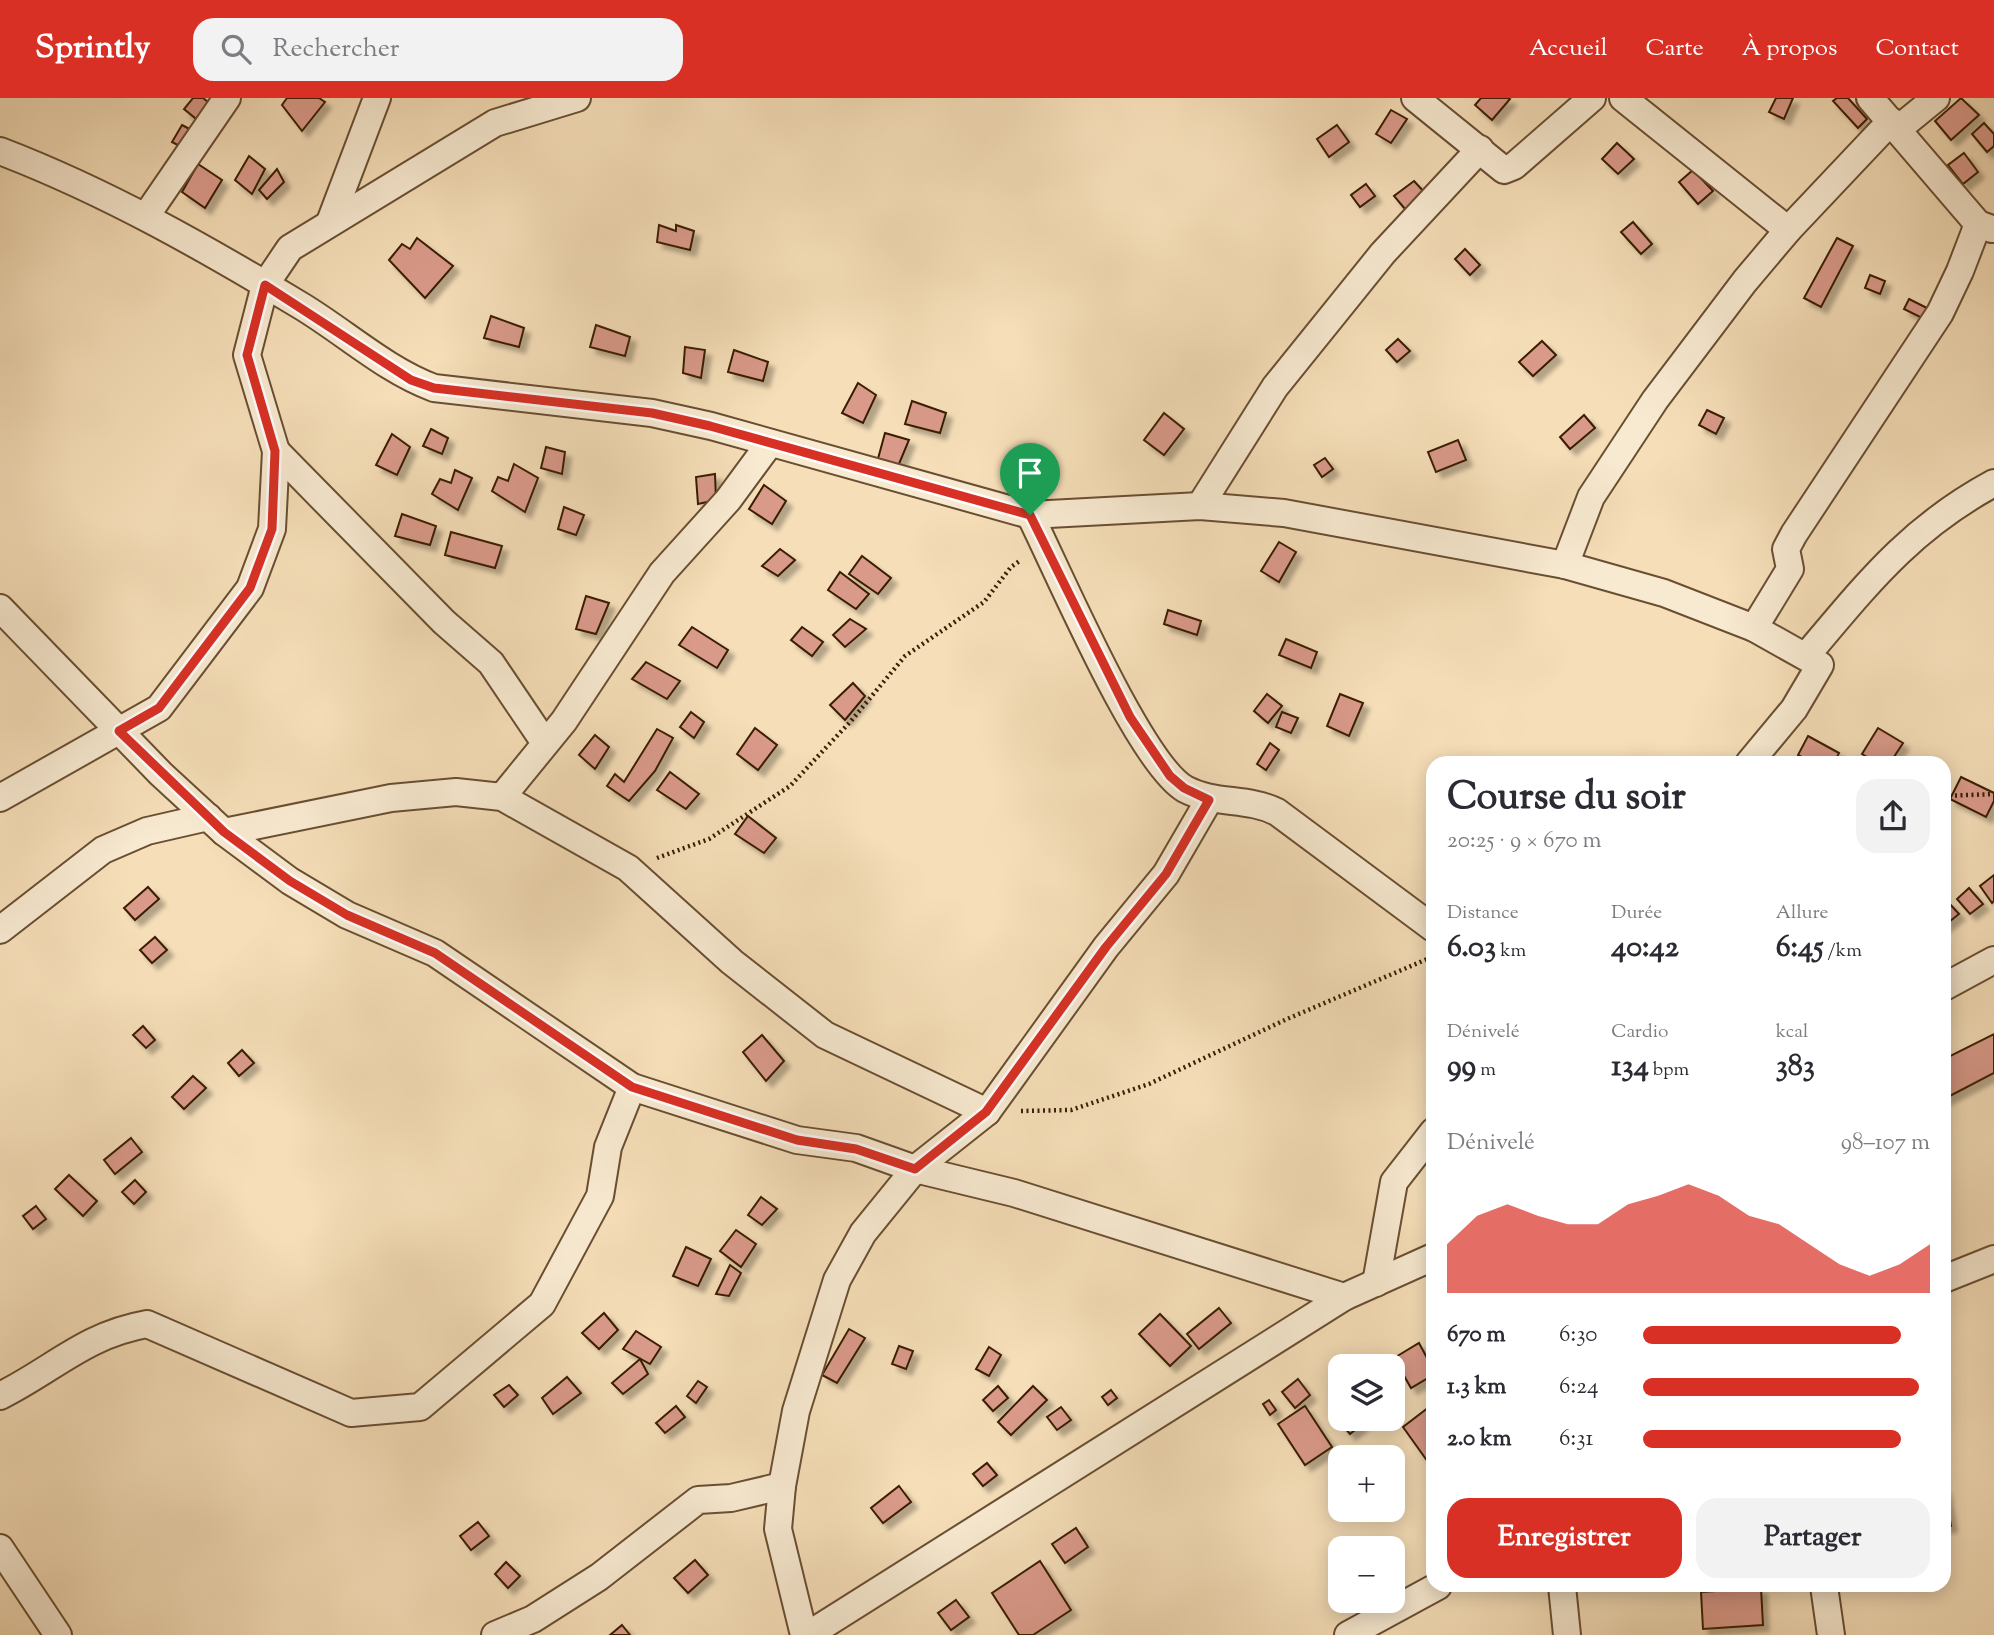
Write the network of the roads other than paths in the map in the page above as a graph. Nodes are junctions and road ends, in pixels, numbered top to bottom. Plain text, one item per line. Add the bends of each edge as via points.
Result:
1 (377, 98) edge
2 (577, 98) edge
3 (1415, 98) edge
4 (1592, 98) edge
5 (1623, 98) edge
6 (1870, 98) edge
7 (1936, 98) edge
8 (224, 99) edge
9 (1895, 125) junction
10 (1480, 149) junction
11 (0, 151) edge
12 (146, 216) junction
13 (330, 222) junction
14 (1986, 226) edge
15 (1788, 230) junction
16 (265, 285) junction
17 (769, 443) junction
18 (275, 451) junction
19 (1994, 483) edge
20 (1200, 506) junction
21 (1030, 515) junction
22 (1565, 565) junction
23 (0, 608) edge
24 (1754, 628) junction
25 (1806, 656) junction
26 (119, 731) junction
27 (545, 743) junction
28 (1755, 756) edge
29 (502, 797) junction
30 (0, 798) edge
31 (1209, 800) junction
32 (216, 824) junction
33 (1426, 923) edge
34 (0, 930) edge
35 (1994, 960) edge
36 (1951, 983) edge
37 (632, 1087) junction
38 (986, 1112) junction
39 (1426, 1141) edge
40 (915, 1169) junction
41 (1426, 1259) edge
42 (1994, 1259) edge
43 (1951, 1276) edge
44 (1376, 1283) junction
45 (1344, 1297) junction
46 (0, 1396) edge
47 (782, 1486) junction
48 (0, 1548) edge
49 (1427, 1592) edge
50 (1563, 1592) edge
51 (1825, 1592) edge
52 (58, 1635) edge
53 (495, 1635) edge
54 (806, 1635) edge
55 (1348, 1635) edge
56 (1567, 1635) edge
57 (1831, 1635) edge

1 - 13 street
2 - 13 street via 495,123
3 - 10 street
4 - 10 street via 1508,170
5 - 15 street
6 - 9 street
7 - 9 street
8 - 12 street
9 - 14 street
9 - 15 street
10 - 20 street via 1383,253 1275,387
11 - 12 street via 83,184
12 - 16 street
13 - 16 street via 290,248
14 - 24 street via 1940,313 1794,534 1786,549 1790,569
15 - 22 street via 1745,281 1620,452 1591,496
16 - 17 street via 411,380 434,388 652,413
16 - 18 street via 247,355
17 - 21 street
17 - 27 street via 728,500 662,573
18 - 26 street via 272,529 250,588 159,708
18 - 27 street via 444,622 491,663
19 - 25 street via 1941,514 1894,554
20 - 21 street
20 - 22 street via 1284,513
21 - 31 street via 1136,726 1170,776
22 - 24 street via 1664,593
23 - 26 street
24 - 25 street
25 - 28 street via 1820,665 1794,709
26 - 30 street
26 - 32 street
27 - 29 street
29 - 32 street via 456,793 391,798
29 - 38 street via 628,868 732,962 825,1035
31 - 33 street via 1250,802 1277,811
31 - 38 street via 1166,874 1106,947
32 - 34 street via 147,831 103,850
32 - 37 street via 290,881 347,915 435,953
35 - 36 street
37 - 40 street via 797,1140 856,1149
37 - 46 street via 608,1147 600,1196 542,1304 420,1407 351,1413 147,1324 91,1340
38 - 40 street
39 - 44 street via 1394,1182
40 - 45 street via 1014,1193
40 - 47 street via 863,1233 837,1280 796,1411
41 - 44 street
42 - 43 street
44 - 45 street
45 - 54 street
47 - 53 street via 698,1500 599,1577 533,1619
47 - 54 street via 778,1529
48 - 52 street
49 - 55 street
50 - 56 street
51 - 57 street

